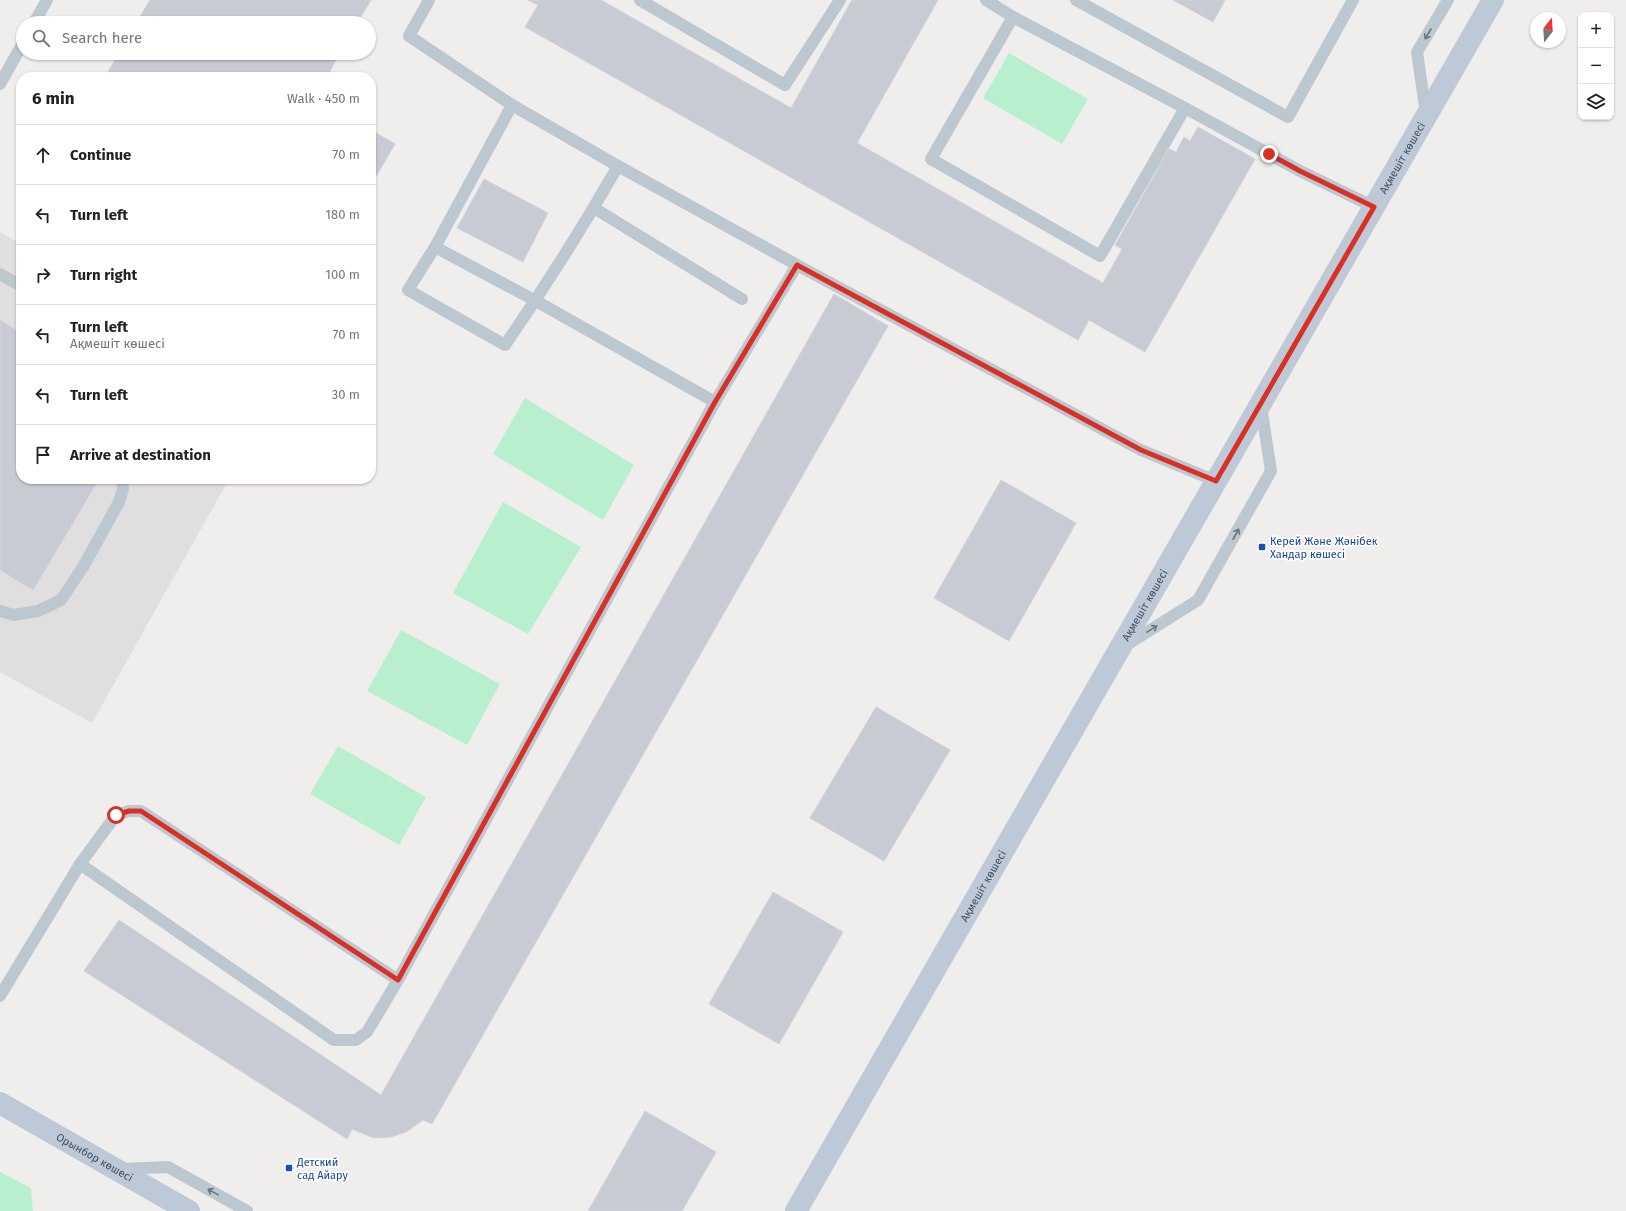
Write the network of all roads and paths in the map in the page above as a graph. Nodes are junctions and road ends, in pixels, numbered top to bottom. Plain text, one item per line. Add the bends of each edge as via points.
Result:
1 (47, 0) edge
2 (429, 0) edge
3 (640, 0) edge
4 (840, 0) edge
5 (986, 0) edge
6 (1076, 0) edge
7 (1353, 0) edge
8 (1448, 0) edge
9 (1494, 0) edge
10 (38, 16) edge
11 (1013, 17) junction
12 (16, 55) edge
13 (0, 84) edge
14 (512, 105) junction
15 (1185, 108) junction
16 (1426, 117) junction
17 (618, 166) junction
18 (1374, 207) junction
19 (594, 208) junction
20 (435, 247) junction
21 (797, 265) junction
22 (0, 274) edge
23 (16, 283) edge
24 (742, 299) dead end
25 (536, 301) junction
26 (715, 402) junction
27 (1261, 405) junction
28 (1216, 481) junction
29 (122, 484) edge
30 (0, 611) edge
31 (1119, 650) junction
32 (80, 864) junction
33 (398, 980) junction
34 (0, 996) edge
35 (0, 1103) edge
36 (116, 1170) junction
37 (189, 1211) edge
38 (247, 1211) edge
39 (796, 1211) edge

1 - 10 lane
2 - 14 lane via 409,36
3 - 4 lane via 785,85
5 - 11 lane
6 - 7 lane via 1288,116
8 -> 16 lane via 1417,52
9 - 16 street, Ақмешіт көшесі
11 - 15 lane
11 - 15 lane via 931,159 1100,256
12 - 13 lane
14 - 17 lane
14 - 20 lane
15 - 18 lane via 1300,171
16 - 18 street, Ақмешіт көшесі
17 - 19 lane
17 - 21 lane
18 - 27 street, Ақмешіт көшесі
19 - 24 lane
19 - 25 lane
20 - 25 lane
20 - 25 lane via 408,290 505,346
21 - 26 lane
21 - 28 lane via 1141,450
22 - 23 lane
25 - 26 lane
26 - 33 lane
27 - 28 street, Ақмешіт көшесі
31 -> 27 lane via 1198,600 1271,471
28 - 31 street, Ақмешіт көшесі
29 - 30 lane via 119,502 83,567 61,600 38,611 14,615
31 - 39 street, Ақмешіт көшесі
32 - 33 lane via 116,815 141,811
32 - 33 lane via 334,1040 356,1040 367,1032
32 - 34 lane
35 - 36 street, Орынбор көшесі
36 - 37 street, Орынбор көшесі
38 -> 36 lane via 168,1167

